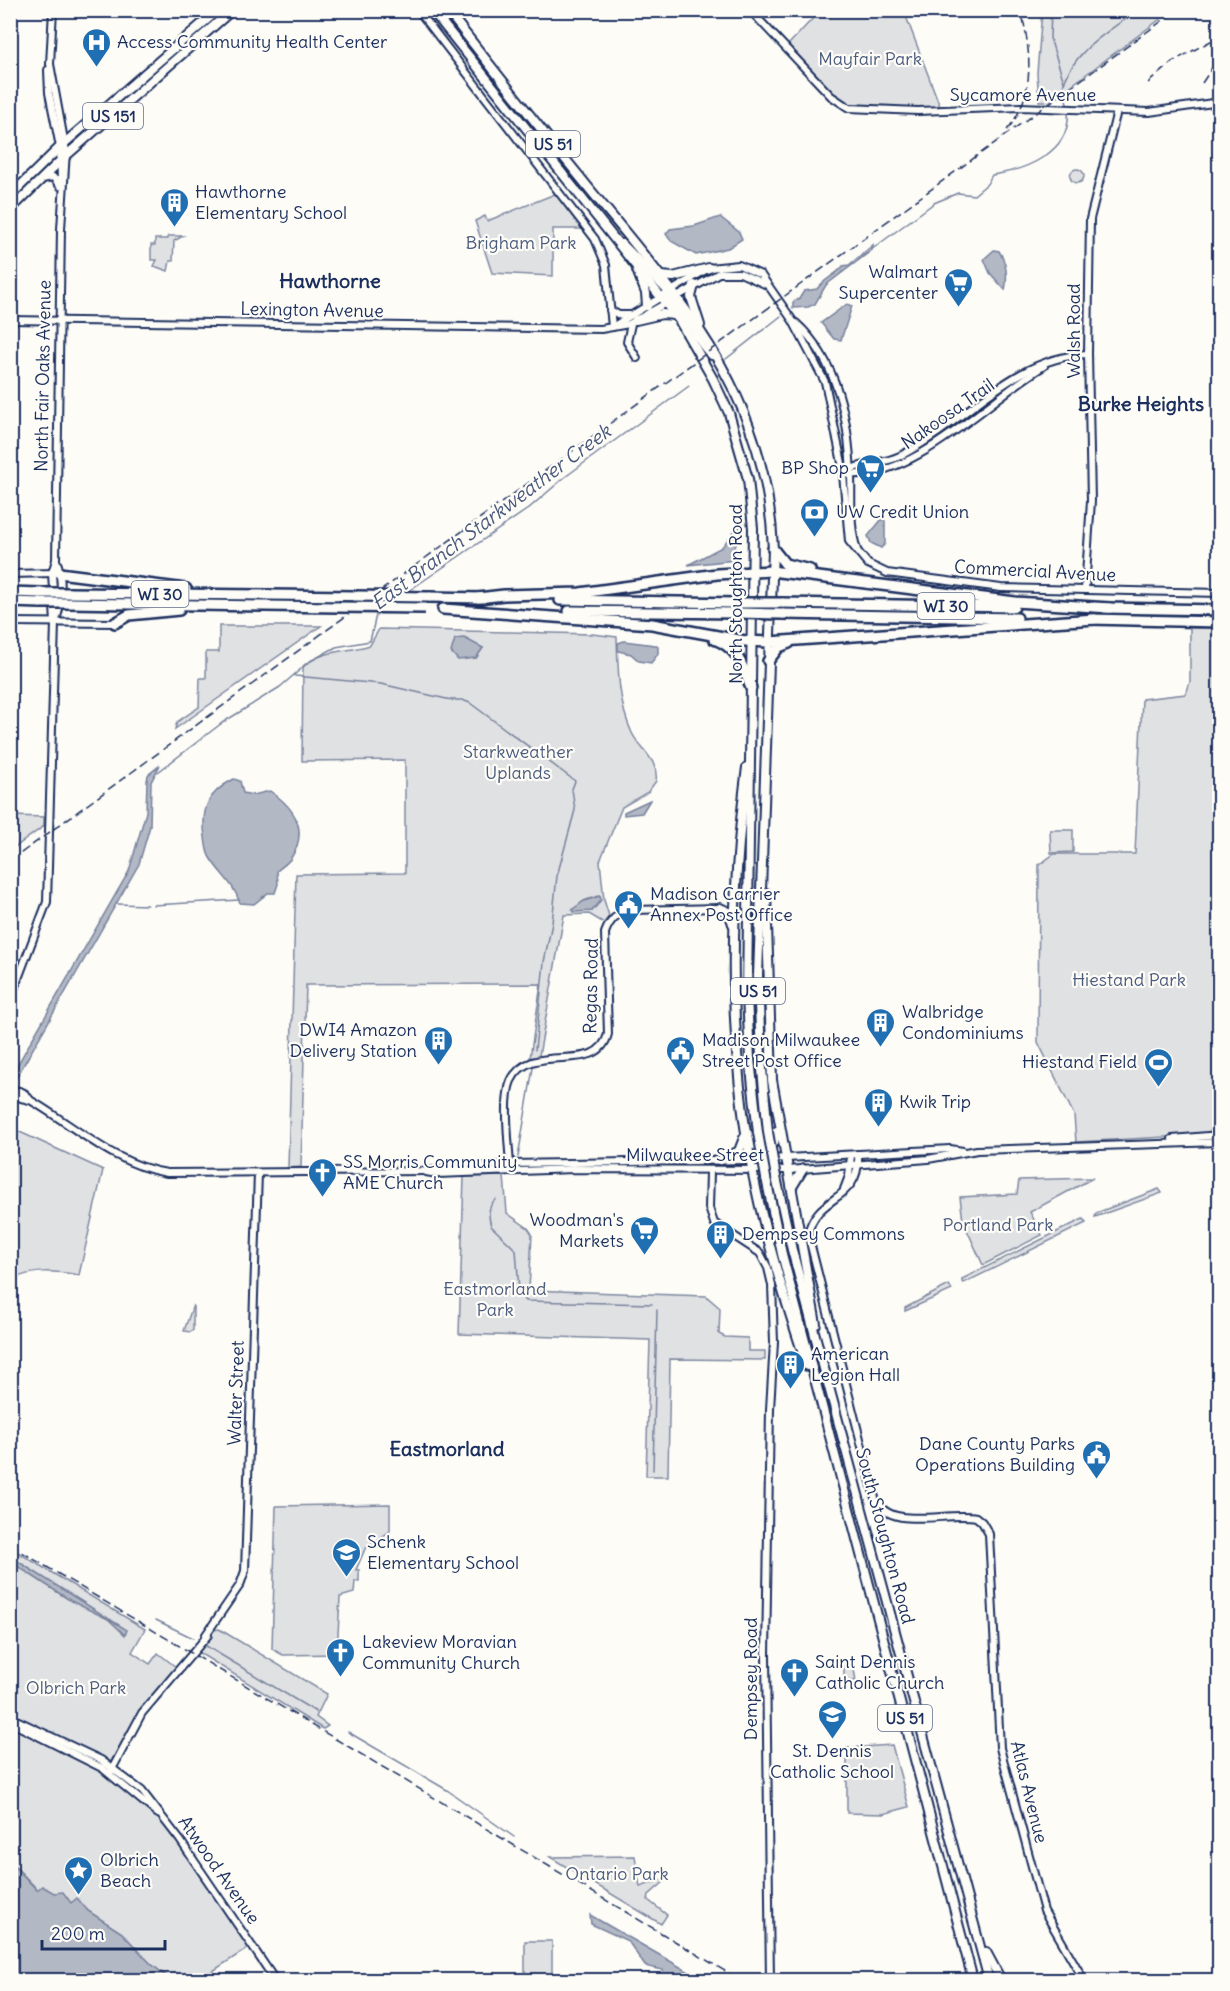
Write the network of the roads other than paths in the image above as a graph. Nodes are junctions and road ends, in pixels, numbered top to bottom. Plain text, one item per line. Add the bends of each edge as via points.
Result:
1 (53, 10) edge
2 (218, 10) edge
3 (232, 10) edge
4 (418, 10) edge
5 (432, 10) edge
6 (447, 10) edge
7 (750, 10) edge
8 (50, 64) junction
9 (1220, 102) edge
10 (1117, 111) junction
11 (62, 122) junction
12 (81, 128) junction
13 (63, 144) junction
14 (63, 158) junction
15 (41, 179) junction
16 (61, 191) junction
17 (10, 196) edge
18 (10, 210) edge
19 (611, 237) junction
20 (636, 265) junction
21 (709, 268) junction
22 (661, 276) junction
23 (694, 285) junction
24 (767, 285) junction
25 (669, 296) junction
26 (647, 306) junction
27 (610, 310) junction
28 (675, 315) junction
29 (634, 318) junction
30 (10, 320) edge
31 (60, 321) junction
32 (793, 321) junction
33 (612, 327) junction
34 (704, 335) junction
35 (1088, 354) junction
36 (637, 358) dead end
37 (718, 360) junction
38 (851, 472) junction
39 (843, 473) junction
40 (773, 549) junction
41 (857, 551) junction
42 (771, 571) junction
43 (753, 572) junction
44 (56, 573) junction
45 (10, 574) edge
46 (860, 582) junction
47 (1085, 590) junction
48 (10, 592) edge
49 (1220, 593) edge
50 (251, 595) junction
51 (478, 598) junction
52 (10, 603) edge
53 (225, 606) junction
54 (1110, 608) junction
55 (443, 609) junction
56 (1220, 610) edge
57 (1095, 619) junction
58 (10, 622) edge
59 (1220, 622) edge
60 (55, 623) junction
61 (115, 623) joint
62 (677, 628) junction
63 (752, 642) junction
64 (769, 642) junction
65 (794, 642) junction
66 (768, 661) junction
67 (751, 688) junction
68 (752, 721) junction
69 (764, 850) junction
70 (736, 881) junction
71 (720, 908) junction
72 (735, 937) junction
73 (10, 1000) edge
74 (11, 1090) edge
75 (777, 1122) junction
76 (745, 1131) junction
77 (1220, 1136) edge
78 (1156, 1142) junction
79 (1220, 1142) edge
80 (963, 1151) junction
81 (858, 1154) junction
82 (851, 1155) junction
83 (785, 1158) junction
84 (722, 1160) junction
85 (750, 1160) junction
86 (613, 1161) junction
87 (681, 1161) junction
88 (510, 1164) junction
89 (859, 1166) junction
90 (850, 1167) junction
91 (803, 1169) junction
92 (569, 1170) junction
93 (615, 1170) junction
94 (788, 1170) junction
95 (426, 1171) junction
96 (753, 1171) junction
97 (510, 1172) junction
98 (710, 1172) junction
99 (258, 1173) junction
100 (792, 1188) junction
101 (844, 1190) junction
102 (780, 1204) joint
103 (771, 1206) joint
104 (819, 1348) junction
105 (828, 1430) junction
106 (866, 1526) junction
107 (854, 1529) junction
108 (10, 1717) edge
109 (10, 1722) edge
110 (112, 1771) junction
111 (945, 1816) junction
112 (954, 1907) junction
113 (275, 1980) edge
114 (770, 1980) edge
115 (968, 1980) edge
116 (973, 1980) edge
117 (989, 1980) edge
118 (1000, 1980) edge
119 (1084, 1980) edge

1 - 8 street
2 - 12 main road, US 151
3 - 14 main road, US 151
4 - 27 street via 595,239 606,265
5 - 19 main road, North Stoughton Road / US 51
6 - 22 main road, North Stoughton Road / US 51
7 - 10 street, Sycamore Avenue via 831,96 849,108
8 - 11 street
8 - 13 street via 49,93
9 - 10 street, Sycamore Avenue via 1149,112
10 - 35 street, Walsh Road via 1091,209
11 - 12 street via 71,128
11 - 13 street
12 - 13 main road, US 151
13 - 14 street, North Fair Oaks Avenue
13 - 17 main road, US 151
14 - 15 main road, US 151
14 - 16 street, North Fair Oaks Avenue
15 - 16 street via 53,177
15 - 18 main road, US 151
16 - 31 street, North Fair Oaks Avenue
19 - 20 main road, North Stoughton Road / US 51
19 - 25 main road via 636,256
20 - 25 main road, North Stoughton Road / US 51
20 - 26 main road
21 - 22 main road
21 - 24 street, Commercial Avenue via 739,265 761,276
21 - 25 street, Commercial Avenue
22 - 25 main road, North Stoughton Road / US 51
23 - 24 street, Commercial Avenue via 714,274 733,272
23 - 25 street, Commercial Avenue
23 - 34 main road via 691,297
24 - 32 street, Commercial Avenue
25 - 26 street, Commercial Avenue
25 - 28 main road, North Stoughton Road / US 51
25 - 29 street, Commercial Avenue
25 - 34 main road, North Stoughton Road / US 51
25 - 37 main road via 707,351
26 - 29 street, Commercial Avenue
27 - 29 street
27 - 33 street
28 - 29 main road
28 - 43 main road, North Stoughton Road / US 51 via 722,397 738,438 752,508
29 - 33 street, Commercial Avenue
29 - 36 street via 626,337
30 - 31 street, Lexington Avenue
31 - 33 street, Lexington Avenue via 581,330
31 - 44 street, North Fair Oaks Avenue
32 - 38 street, Commercial Avenue via 816,344 832,373
32 - 39 street, Commercial Avenue via 828,389
34 - 37 main road, North Stoughton Road / US 51
35 - 38 street, Nakoosa Trail via 1031,368 899,456
35 - 47 street, Walsh Road via 1090,501
37 - 40 main road, North Stoughton Road / US 51 via 757,448 769,502
38 - 39 street, Nakoosa Trail
38 - 41 street, Commercial Avenue
39 - 41 street, Commercial Avenue via 847,533
40 - 42 main road, North Stoughton Road / US 51
40 - 46 highway via 788,565
41 - 47 street, Commercial Avenue via 870,566 887,573 1001,588
42 - 43 highway
42 - 46 highway
42 - 64 main road, North Stoughton Road / US 51
43 - 51 highway via 690,577 611,591
43 - 63 main road, North Stoughton Road / US 51
44 - 45 street
44 - 50 highway
44 - 60 street, North Fair Oaks Avenue via 59,614
46 - 54 highway via 1015,602
47 - 49 street, Commercial Avenue
48 - 50 highway, WI 30, bridge
50 - 51 highway, WI 30, bridge
51 - 54 highway, WI 30, bridge
52 - 53 highway, WI 30, bridge
53 - 55 highway, WI 30, bridge
53 - 61 highway via 129,615
54 - 56 highway, WI 30
55 - 57 highway, WI 30, bridge
55 - 62 highway via 554,615
57 - 59 highway, WI 30
57 - 65 highway
58 - 60 street
60 - 61 street
60 - 73 street, North Fair Oaks Avenue via 47,902
62 - 63 highway
62 - 67 highway via 729,646 741,659
63 - 64 highway
63 - 67 main road, North Stoughton Road / US 51
64 - 65 highway
64 - 66 main road, North Stoughton Road / US 51
65 - 66 highway via 779,647
66 - 69 main road, North Stoughton Road / US 51
67 - 68 main road, North Stoughton Road / US 51
68 - 70 main road
68 - 103 main road, North Stoughton Road / US 51, bridge via 747,995 750,1059
69 - 75 main road via 768,1022
69 - 102 main road, North Stoughton Road / US 51, bridge via 758,1002 768,1132
70 - 71 main road via 732,900
70 - 72 main road
71 - 72 main road via 731,915
71 - 88 street, Regas Road via 632,910 614,917 605,933 608,1034 604,1045 582,1057 534,1060 522,1067 509,1092
72 - 76 main road via 736,1030
74 - 99 street, Milwaukee Street via 23,1093 120,1159 142,1168 167,1173
75 - 76 main road via 776,1141 768,1148 757,1147
75 - 83 main road
76 - 84 main road via 740,1151
76 - 85 main road
77 - 78 street, Milwaukee Street
78 - 79 street, Milwaukee Street
78 - 80 street, Milwaukee Street
80 - 81 street, Milwaukee Street
80 - 89 street, Milwaukee Street
81 - 82 street, Milwaukee Street
81 - 89 street
82 - 83 street, Milwaukee Street
82 - 90 street
83 - 85 street, Milwaukee Street
83 - 94 main road
84 - 85 street, Milwaukee Street
84 - 87 street, Milwaukee Street
85 - 96 main road
86 - 87 street, Milwaukee Street
86 - 88 street, Milwaukee Street
86 - 92 street via 607,1166
87 - 93 street via 621,1164
88 - 95 street, Milwaukee Street
88 - 97 street
89 - 90 street, Milwaukee Street
89 - 101 street via 855,1181
90 - 91 street, Milwaukee Street
90 - 101 street
91 - 94 street, Milwaukee Street
91 - 100 main road
92 - 93 street, Milwaukee Street
92 - 97 street, Milwaukee Street
93 - 98 street, Milwaukee Street
94 - 96 street, Milwaukee Street
94 - 100 main road
95 - 97 street, Milwaukee Street
95 - 99 street, Milwaukee Street
96 - 98 street, Milwaukee Street
96 - 105 main road via 800,1347
98 - 114 street, Dempsey Road via 710,1213 714,1223 755,1248 766,1262 772,1285 766,1651
99 - 110 street, Walter Street via 246,1560 240,1585 205,1636 142,1713
100 - 104 main road
101 - 119 street, Atlas Avenue via 812,1219 808,1234 875,1498 887,1514 966,1515 976,1517 986,1527 990,1541 1000,1748 1044,1911
102 - 104 main road, South Stoughton Road / US 51
103 - 105 main road, South Stoughton Road / US 51
104 - 106 main road, South Stoughton Road / US 51
105 - 107 main road, South Stoughton Road / US 51
106 - 107 main road
106 - 111 main road, South Stoughton Road / US 51
107 - 112 main road, South Stoughton Road / US 51
108 - 110 street, Atwood Avenue
109 - 110 street, Atwood Avenue
110 - 113 street, Atwood Avenue via 152,1801
111 - 117 main road, South Stoughton Road / US 51
111 - 118 main road via 987,1956
112 - 115 main road
112 - 116 main road, South Stoughton Road / US 51

